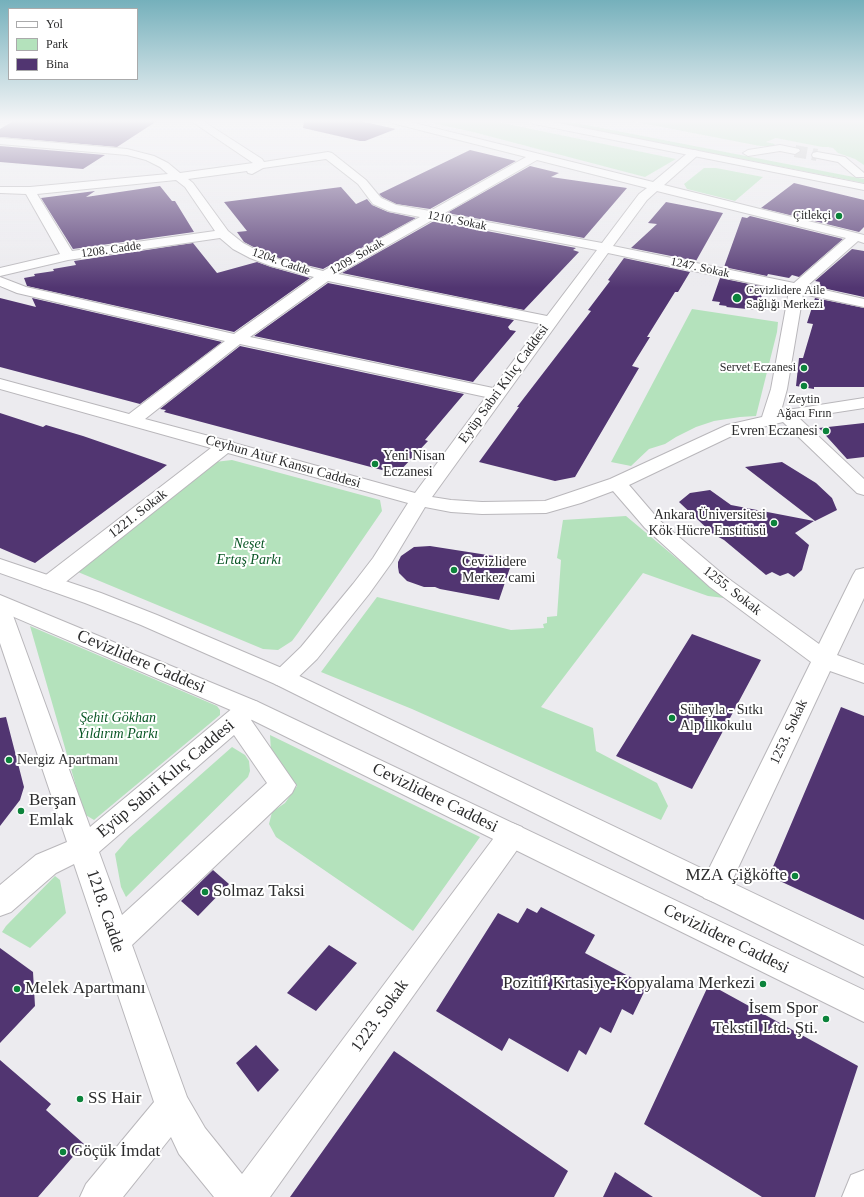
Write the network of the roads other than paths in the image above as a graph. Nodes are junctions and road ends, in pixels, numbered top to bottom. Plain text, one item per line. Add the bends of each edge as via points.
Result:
1 (170, 177) edge
2 (179, 177) edge
3 (238, 177) edge
4 (356, 177) edge
5 (499, 177) edge
6 (619, 177) edge
7 (666, 177) edge
8 (673, 177) edge
9 (813, 177) tunnel mouth
10 (189, 186) junction
11 (655, 186) junction
12 (864, 187) edge
13 (0, 190) edge
14 (30, 191) junction
15 (429, 216) junction
16 (223, 234) junction
17 (859, 238) edge
18 (605, 248) junction
19 (68, 256) junction
20 (0, 272) edge
21 (325, 276) junction
22 (0, 281) edge
23 (797, 288) junction
24 (864, 303) edge
25 (550, 322) junction
26 (237, 339) junction
27 (0, 384) edge
28 (497, 394) junction
29 (864, 404) edge
30 (778, 418) junction
31 (133, 420) junction
32 (226, 445) junction
33 (617, 484) junction
34 (864, 489) edge
35 (420, 500) junction
36 (0, 566) edge
37 (864, 575) edge
38 (50, 583) junction
39 (0, 602) edge
40 (0, 610) edge
41 (823, 659) junction
42 (864, 674) edge
43 (283, 678) junction
44 (243, 714) junction
45 (512, 835) junction
46 (83, 849) junction
47 (714, 889) junction
48 (0, 903) edge
49 (115, 941) junction
50 (864, 962) edge
51 (864, 1006) edge
52 (173, 1106) junction
53 (864, 1188) edge
54 (99, 1197) edge
55 (237, 1197) edge
56 (248, 1197) edge
57 (861, 1197) edge

1 - 14 main road
2 - 10 main road, 1204. Cadde
3 - 10 main road
4 - 15 main road, 1210. Sokak via 377,201 393,208
5 - 15 main road, 1209. Sokak
6 - 11 main road
7 - 11 main road, Eyüp Sabri Kılıç Caddesi
8 - 11 main road, Eyüp Sabri Kılıç Caddesi
9 - 12 main road
10 - 16 main road, 1204. Cadde
11 - 17 main road
11 - 18 main road, Eyüp Sabri Kılıç Caddesi via 643,197
13 - 14 main road
14 - 19 main road
15 - 18 main road, 1210. Sokak
15 - 21 main road, 1209. Sokak
16 - 19 main road, 1208. Cadde
16 - 21 main road, 1204. Cadde via 255,255
17 - 23 main road
18 - 23 main road, 1247. Sokak
18 - 25 main road, Eyüp Sabri Kılıç Caddesi
19 - 20 main road, 1208. Cadde
21 - 25 main road, 1204. Cadde
21 - 26 main road, 1209. Sokak
22 - 26 main road via 22,290
23 - 24 main road, 1247. Sokak
23 - 30 main road via 779,389
25 - 28 main road, Eyüp Sabri Kılıç Caddesi
26 - 28 main road
26 - 31 main road, 1209. Sokak
27 - 31 main road, Ceyhun Atuf Kansu Caddesi
28 - 35 main road, Eyüp Sabri Kılıç Caddesi
29 - 30 main road, Ceyhun Atuf Kansu Caddesi via 838,406
30 - 33 main road, Ceyhun Atuf Kansu Caddesi via 733,429
30 - 34 main road
31 - 32 main road, Ceyhun Atuf Kansu Caddesi
32 - 35 main road, Ceyhun Atuf Kansu Caddesi
32 - 38 main road, 1221. Sokak
33 - 35 main road, Ceyhun Atuf Kansu Caddesi via 546,507 482,508 450,506
33 - 41 main road, 1255. Sokak via 652,524 718,582
35 - 43 main road, Eyüp Sabri Kılıç Caddesi via 381,562 349,605 309,653
36 - 38 main road
37 - 41 main road, 1253. Sokak
38 - 43 main road via 149,620
39 - 44 main road, Cevizlidere Caddesi
40 - 46 main road, 1218. Cadde
41 - 42 main road, 1255. Sokak
41 - 47 main road, 1253. Sokak
43 - 47 main road
44 - 45 main road, Cevizlidere Caddesi
44 - 46 main road, Eyüp Sabri Kılıç Caddesi
44 - 49 main road via 283,785
45 - 51 main road, Cevizlidere Caddesi
45 - 56 main road, 1223. Sokak
46 - 48 main road via 46,864
46 - 49 main road, 1218. Cadde
47 - 50 main road
49 - 52 main road, 1218. Cadde
52 - 54 main road
52 - 55 main road, 1218. Cadde via 192,1141
53 - 57 main road

